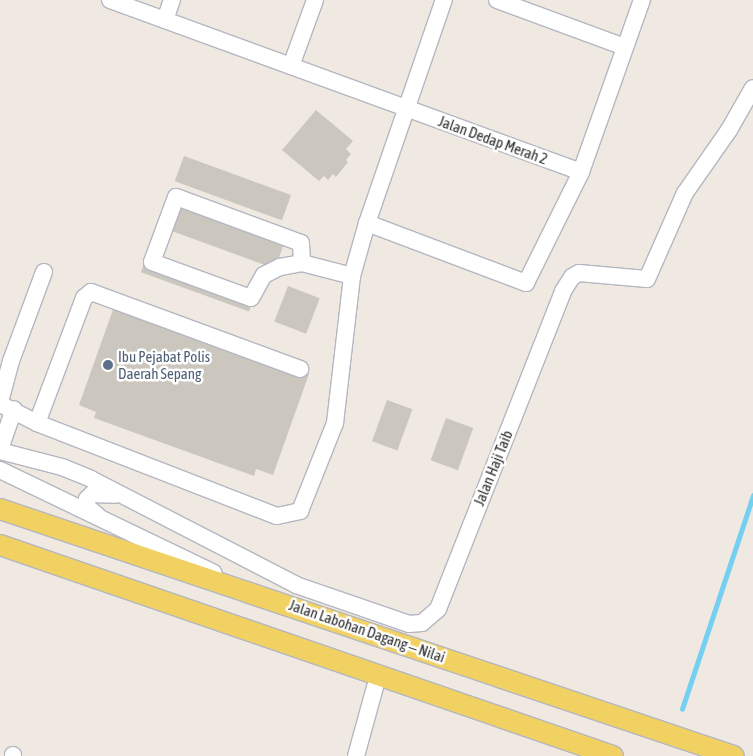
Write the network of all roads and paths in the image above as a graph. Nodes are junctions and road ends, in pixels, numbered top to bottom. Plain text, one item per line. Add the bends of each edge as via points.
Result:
1 (172, 0) edge
2 (315, 0) edge
3 (444, 0) edge
4 (497, 0) edge
5 (642, 0) edge
6 (116, 1) edge
7 (165, 20) junction
8 (626, 47) junction
9 (291, 66) junction
10 (753, 88) edge
11 (405, 108) junction
12 (581, 172) junction
13 (366, 223) junction
14 (302, 263) junction
15 (44, 272) dead end
16 (352, 276) junction
17 (300, 369) dead end
18 (4, 405) edge
19 (37, 423) junction
20 (0, 450) edge
21 (0, 470) edge
22 (120, 496) junction
23 (0, 509) edge
24 (115, 526) junction
25 (0, 546) edge
26 (268, 597) junction
27 (375, 687) dead end
28 (356, 756) edge
29 (613, 756) edge
30 (734, 756) edge

1 - 7 street
2 - 9 street
3 - 11 street
4 - 8 street
5 - 8 street
6 - 7 street, Jalan Dedap Merah 2
7 - 9 street, Jalan Dedap Merah 2
8 - 12 street
9 - 11 street, Jalan Dedap Merah 2
10 - 22 street, Jalan Haji Taib via 729,130 685,193 647,279 579,272 572,277 438,609 422,623 409,624 296,585
11 - 12 street, Jalan Dedap Merah 2
11 - 13 street
12 - 13 street via 526,283
13 - 16 street
14 - 14 street via 264,275 251,298 152,262 176,197 301,243
14 - 16 street
15 - 18 street via 10,361
16 - 19 street via 336,423 300,511 277,516
17 - 19 street via 91,292 84,298
18 - 19 street
18 - 20 street
20 - 22 street via 62,467
21 - 24 street
22 - 24 street via 92,494 87,499 86,506 92,513
23 - 26 main road, Jalan Labohan Dagang ‒ Nilai
24 - 26 street
25 - 29 main road
26 - 30 main road, Jalan Labohan Dagang ‒ Nilai
27 - 28 street

